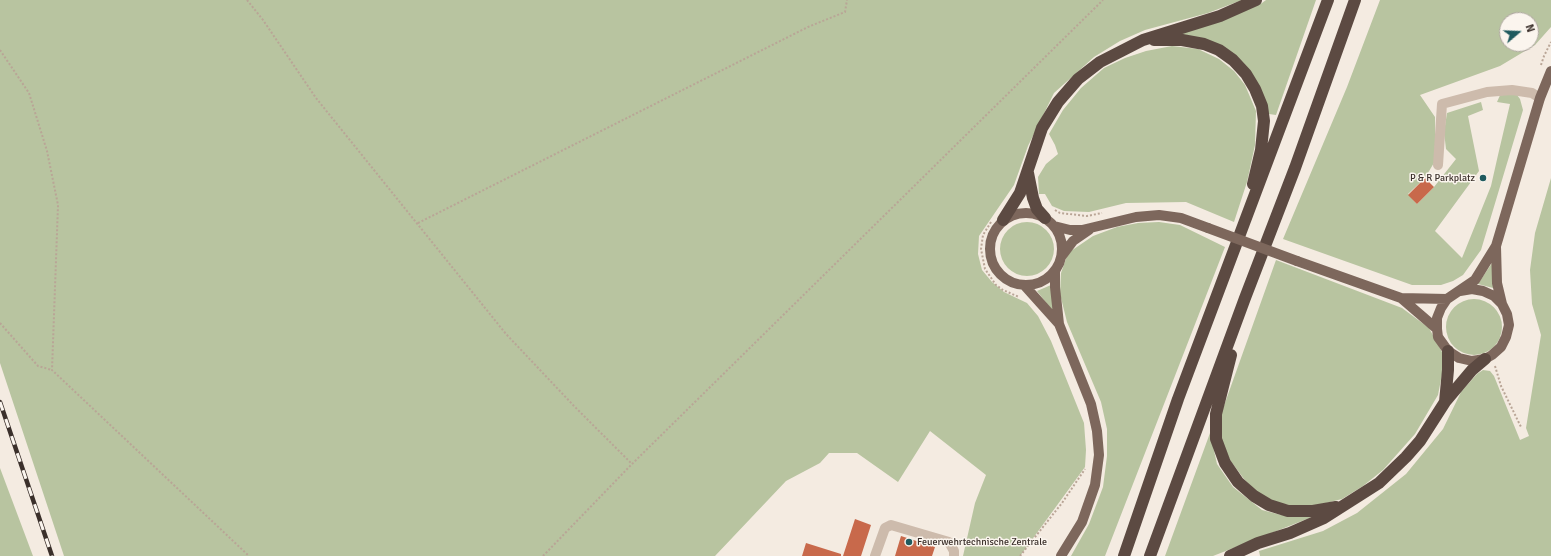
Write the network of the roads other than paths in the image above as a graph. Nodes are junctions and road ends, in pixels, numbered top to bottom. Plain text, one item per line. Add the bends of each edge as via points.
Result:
1 (1256, 0) edge
2 (1328, 0) edge
3 (1356, 0) edge
4 (1143, 40) junction
5 (1551, 71) edge
6 (1540, 98) junction
7 (1438, 165) dead end
8 (1028, 173) junction
9 (1044, 218) junction
10 (1003, 220) junction
11 (1054, 226) junction
12 (1244, 226) junction
13 (1091, 229) junction
14 (1496, 246) junction
15 (1061, 257) junction
16 (1055, 270) junction
17 (1024, 285) junction
18 (1460, 291) junction
19 (1244, 298) junction
20 (1402, 298) junction
21 (1447, 299) junction
22 (1502, 304) junction
23 (1059, 324) junction
24 (1436, 329) junction
25 (1448, 351) junction
26 (1489, 357) junction
27 (1446, 402) junction
28 (1347, 503) junction
29 (875, 556) edge
30 (954, 556) edge
31 (1061, 556) edge
32 (1124, 556) edge
33 (1150, 556) edge
34 (1230, 556) edge

1 - 4 highway via 1220,16
2 - 12 highway
3 - 19 highway via 1296,168
4 - 8 highway via 1100,62 1078,79 1058,102 1042,128
4 - 12 highway via 1182,40 1219,50 1246,74 1255,89 1262,106 1264,136
5 - 6 main road
6 - 7 lane via 1532,93 1512,90 1487,92 1442,104
6 - 14 main road
8 - 9 highway via 1033,198
8 - 10 highway via 1018,198
9 - 10 main road via 1024,212 1013,214
9 - 11 main road
10 - 17 main road via 994,231 990,245 991,260 998,272 1010,281
11 - 13 main road via 1070,230
11 - 15 main road via 1062,246
12 - 32 highway via 1178,398
13 - 15 main road via 1073,241
13 - 20 main road, bridge via 1136,217 1159,215 1181,218
14 - 18 main road via 1475,280
14 - 22 main road via 1497,283
15 - 16 main road
16 - 17 main road via 1036,284
16 - 23 main road
17 - 23 main road
18 - 21 main road
18 - 22 main road via 1483,290
19 - 28 highway via 1216,414 1216,439 1225,463 1238,482 1254,496 1288,511 1328,509
19 - 33 highway
20 - 21 main road
20 - 24 main road
21 - 24 main road via 1437,318
22 - 26 main road via 1509,325 1501,347
23 - 31 main road via 1091,404 1099,455 1095,485 1082,522
24 - 25 main road via 1438,337
25 - 26 main road via 1465,360
25 - 27 highway
26 - 27 highway via 1472,370
27 - 28 highway via 1406,457 1379,483
28 - 34 highway via 1324,518
29 - 30 lane via 885,528 891,525 949,542

